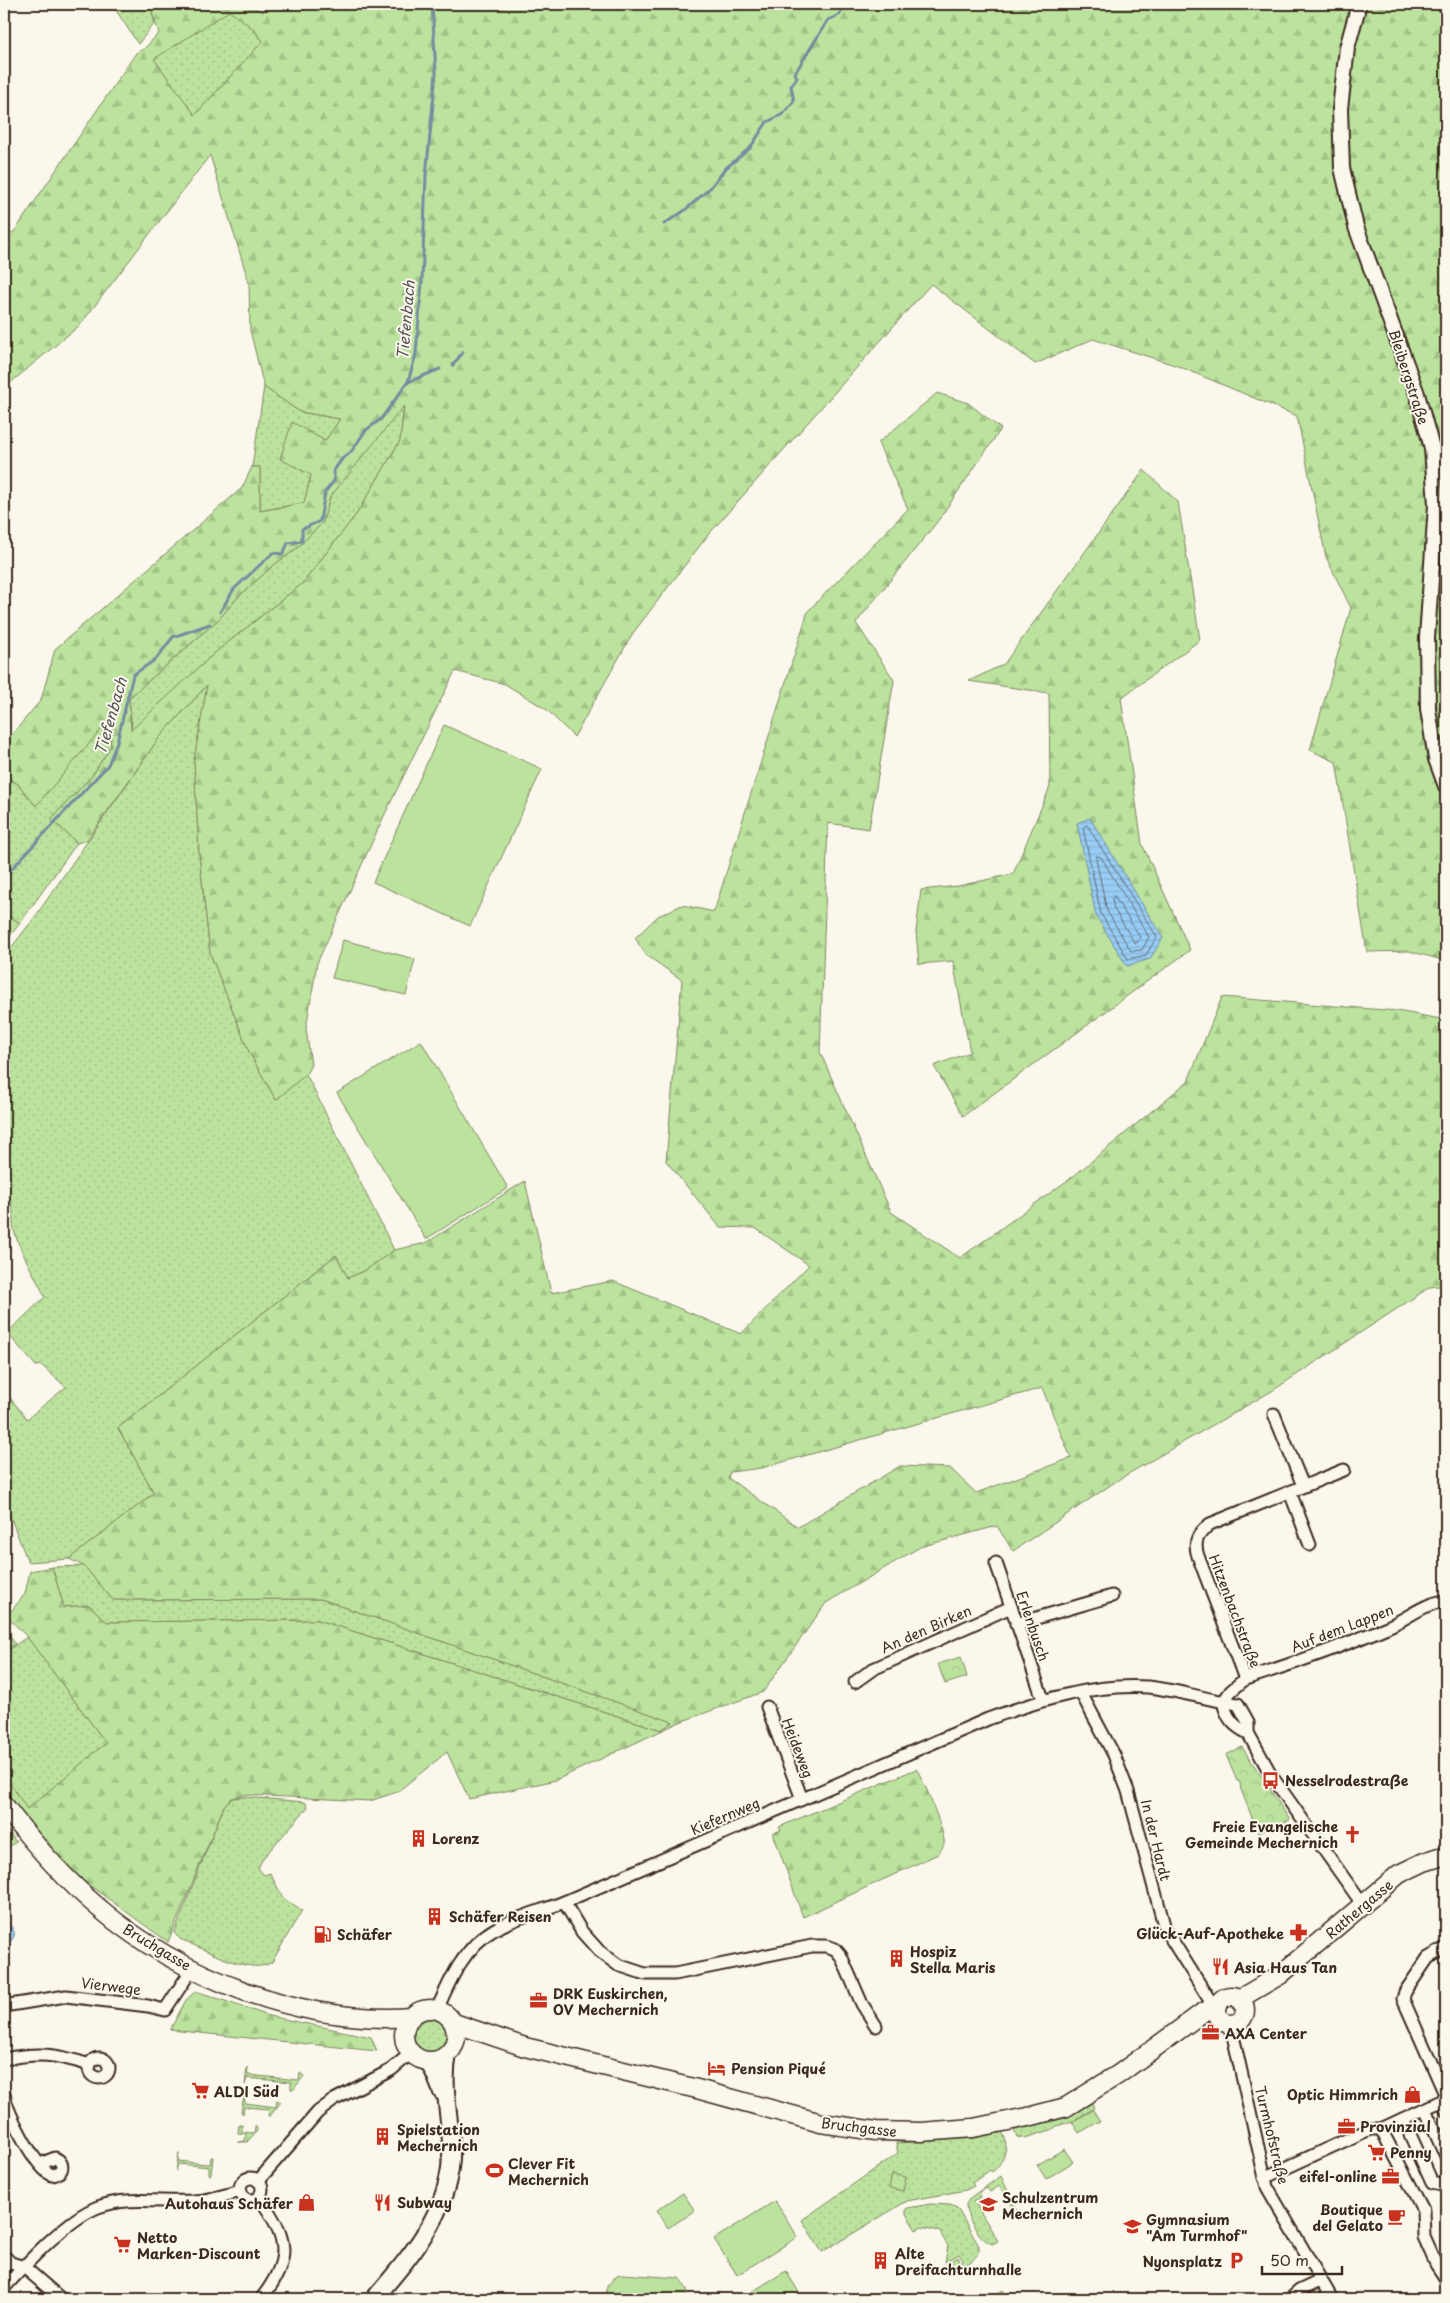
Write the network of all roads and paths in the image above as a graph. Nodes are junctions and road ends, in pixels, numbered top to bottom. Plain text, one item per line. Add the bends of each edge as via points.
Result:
1 (1359, 4) edge
2 (1446, 786) edge
3 (1274, 1414) dead end
4 (1344, 1470) dead end
5 (1304, 1486) junction
6 (1290, 1492) junction
7 (1310, 1545) dead end
8 (996, 1563) dead end
9 (1112, 1596) dead end
10 (1446, 1601) edge
11 (1011, 1607) junction
12 (1016, 1624) junction
13 (1245, 1680) junction
14 (855, 1682) dead end
15 (1081, 1693) junction
16 (1043, 1699) junction
17 (1223, 1702) junction
18 (767, 1707) dead end
19 (802, 1799) junction
20 (4, 1805) edge
21 (1446, 1855) edge
22 (564, 1902) junction
23 (1362, 1905) junction
24 (1446, 1948) edge
25 (192, 1969) junction
26 (1242, 2004) junction
27 (4, 2006) edge
28 (437, 2010) junction
29 (1220, 2013) junction
30 (354, 2016) junction
31 (411, 2017) junction
32 (454, 2023) junction
33 (876, 2026) dead end
34 (525, 2047) junction
35 (452, 2049) junction
36 (414, 2051) junction
37 (4, 2060) edge
38 (90, 2065) dead end
39 (4, 2094) edge
40 (1444, 2102) edge
41 (448, 2108) junction
42 (1425, 2109) junction
43 (1403, 2119) junction
44 (1380, 2129) junction
45 (1446, 2156) edge
46 (40, 2164) dead end
47 (1264, 2178) junction
48 (258, 2181) junction
49 (1446, 2186) edge
50 (241, 2191) junction
51 (258, 2197) junction
52 (4, 2256) edge
53 (24, 2267) junction
54 (1446, 2279) edge
55 (1320, 2281) junction
56 (4, 2288) edge
57 (61, 2299) edge
58 (261, 2299) edge
59 (374, 2299) edge
60 (1290, 2299) edge
61 (1332, 2299) edge

1 - 2 street, Bleibergstraße via 1347,48 1340,109 1342,168 1356,227 1417,394 1432,448 1436,505 1427,638 1428,709 1436,759
3 - 5 street
4 - 5 street, Hitzenbachstraße
5 - 6 street, Hitzenbachstraße
6 - 7 street
6 - 13 street, Hitzenbachstraße via 1210,1524 1196,1539 1198,1556
8 - 11 street, Erlenbusch
9 - 12 street
10 - 13 street, Auf dem Lappen via 1434,1602 1388,1627
11 - 12 street, Erlenbusch
11 - 14 street, An den Birken via 873,1669
12 - 16 street, Erlenbusch
13 - 17 street, Hitzenbachstraße
15 - 16 street, Kiefernweg
15 - 17 street via 1118,1687 1147,1687
15 - 29 street, In der Hardt via 1114,1755 1128,1791 1165,1929
16 - 19 street, Kiefernweg via 988,1719
17 - 23 street via 1238,1704 1248,1722 1248,1733 1273,1778
18 - 19 street, Heideweg
19 - 22 street, Kiefernweg
20 - 25 main road, Bruchgasse via 51,1863 91,1902 135,1936
21 - 23 main road, Rathergasse via 1399,1874
22 - 28 street, Kiefernweg via 496,1928 482,1938 465,1955
22 - 33 street via 582,1932 599,1951 618,1964 645,1974 675,1974 812,1946 835,1949
23 - 26 main road, Rathergasse
24 - 40 street via 1428,1958 1403,2000
25 - 27 street, Vierwege via 166,2010 66,1996
25 - 30 main road, Bruchgasse via 262,1997
26 - 29 main road via 1233,1996 1225,1998
26 - 29 main road via 1241,2020 1237,2023
28 - 31 main road via 423,2010
28 - 32 main road via 444,2012
29 - 34 main road, Bruchgasse via 1202,2013 1177,2034 1066,2107 973,2128 921,2132 876,2131 821,2124 697,2089
29 - 47 street, Turmhofstraße via 1234,2040
30 - 31 main road, Bruchgasse
30 - 36 main road, Bruchgasse via 388,2027
31 - 36 main road via 404,2031
32 - 34 main road, Bruchgasse
32 - 35 main road via 456,2030
34 - 35 main road, Bruchgasse via 470,2041
35 - 36 main road via 442,2059
35 - 41 main road via 445,2074
36 - 41 main road via 437,2076
36 - 48 street via 391,2070 318,2112
37 - 38 street via 29,2054 58,2055
39 - 46 street via 20,2133
40 - 42 street
41 - 59 main road via 451,2171 443,2201 424,2236
42 - 43 street
42 - 45 street
43 - 44 street
43 - 49 street via 1432,2183
44 - 47 street via 1370,2129
44 - 54 street via 1423,2210 1424,2237
47 - 55 street, Turmhofstraße
48 - 50 street via 247,2179
48 - 51 street via 262,2188
50 - 51 street via 250,2200
50 - 53 street via 203,2200 143,2199 98,2207 68,2226
51 - 58 street via 278,2224 283,2247 282,2265 276,2280
52 - 53 street via 11,2263
53 - 56 street
53 - 57 street
55 - 60 street
55 - 61 street, Turmhofstraße

